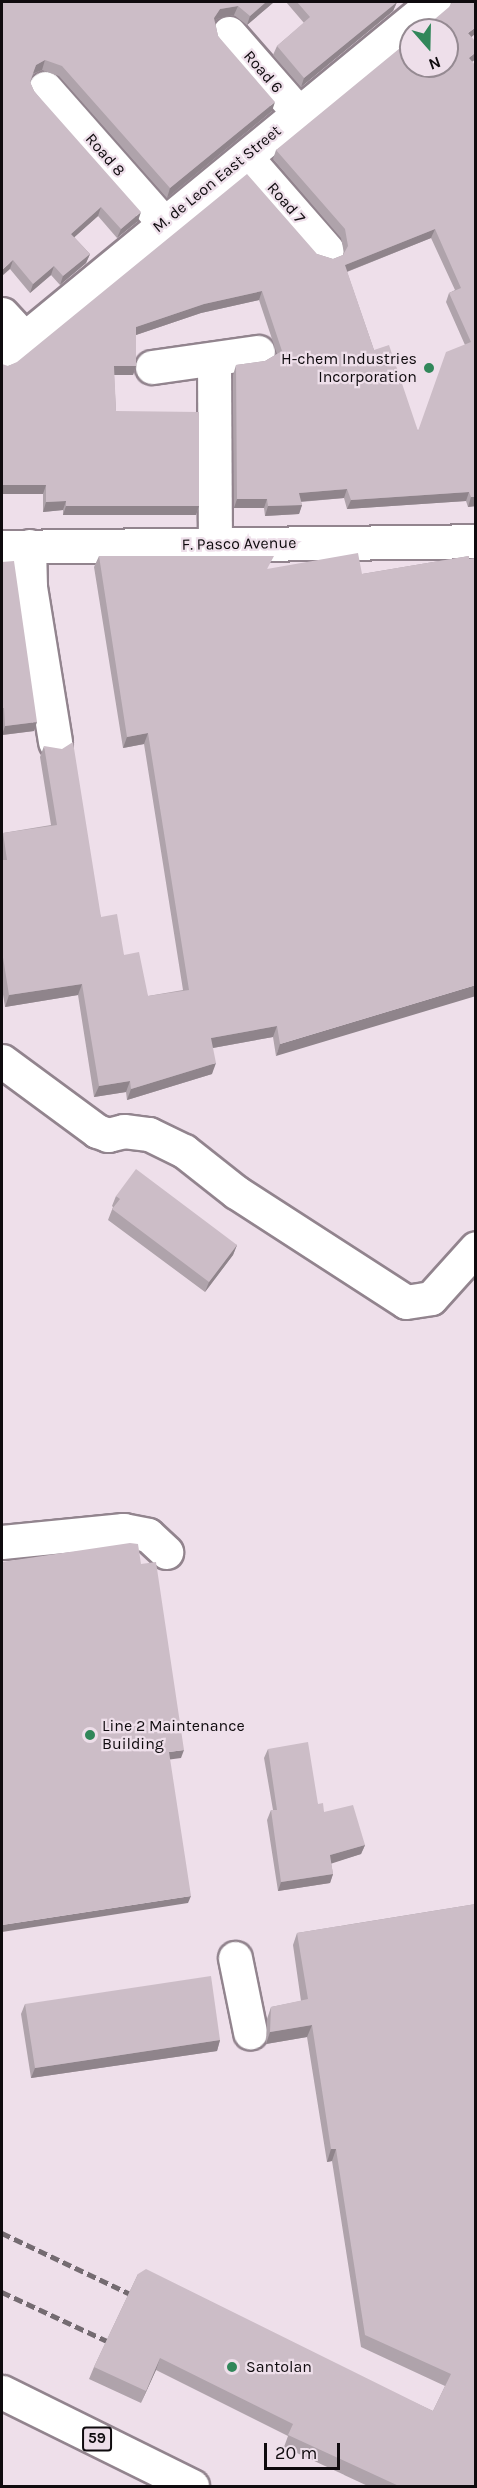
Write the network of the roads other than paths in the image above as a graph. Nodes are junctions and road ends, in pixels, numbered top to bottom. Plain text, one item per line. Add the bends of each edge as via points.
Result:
1 (418, 6) edge
2 (229, 33) dead end
3 (45, 88) dead end
4 (298, 112) junction
5 (246, 156) junction
6 (164, 223) junction
7 (327, 250) dead end
8 (2, 314) edge
9 (13, 348) edge
10 (258, 352) dead end
11 (214, 359) junction
12 (152, 367) dead end
13 (476, 541) edge
14 (215, 544) junction
15 (15, 546) edge
16 (55, 742) dead end
17 (2, 1061) edge
18 (476, 1248) edge
19 (2, 1542) edge
20 (166, 1552) dead end
21 (235, 1958) dead end
22 (250, 2032) dead end
23 (2, 2392) edge
24 (192, 2487) edge

1 - 4 street, M. de Leon East Street
2 - 4 street, Road 6
3 - 6 street, Road 8
4 - 5 street, M. de Leon East Street
5 - 6 street, M. de Leon East Street
5 - 7 street, Road 7
6 - 9 street, M. de Leon East Street
8 - 9 street
10 - 11 street
11 - 12 street
11 - 14 street
13 - 14 street, F. Pasco Avenue
14 - 15 street, F. Pasco Avenue
15 - 16 street via 30,587
17 - 18 street via 97,1131 108,1135 124,1131 149,1134 184,1151 236,1192 406,1302 431,1298
19 - 20 street via 123,1530 147,1535
21 - 22 street
23 - 24 street, 59

